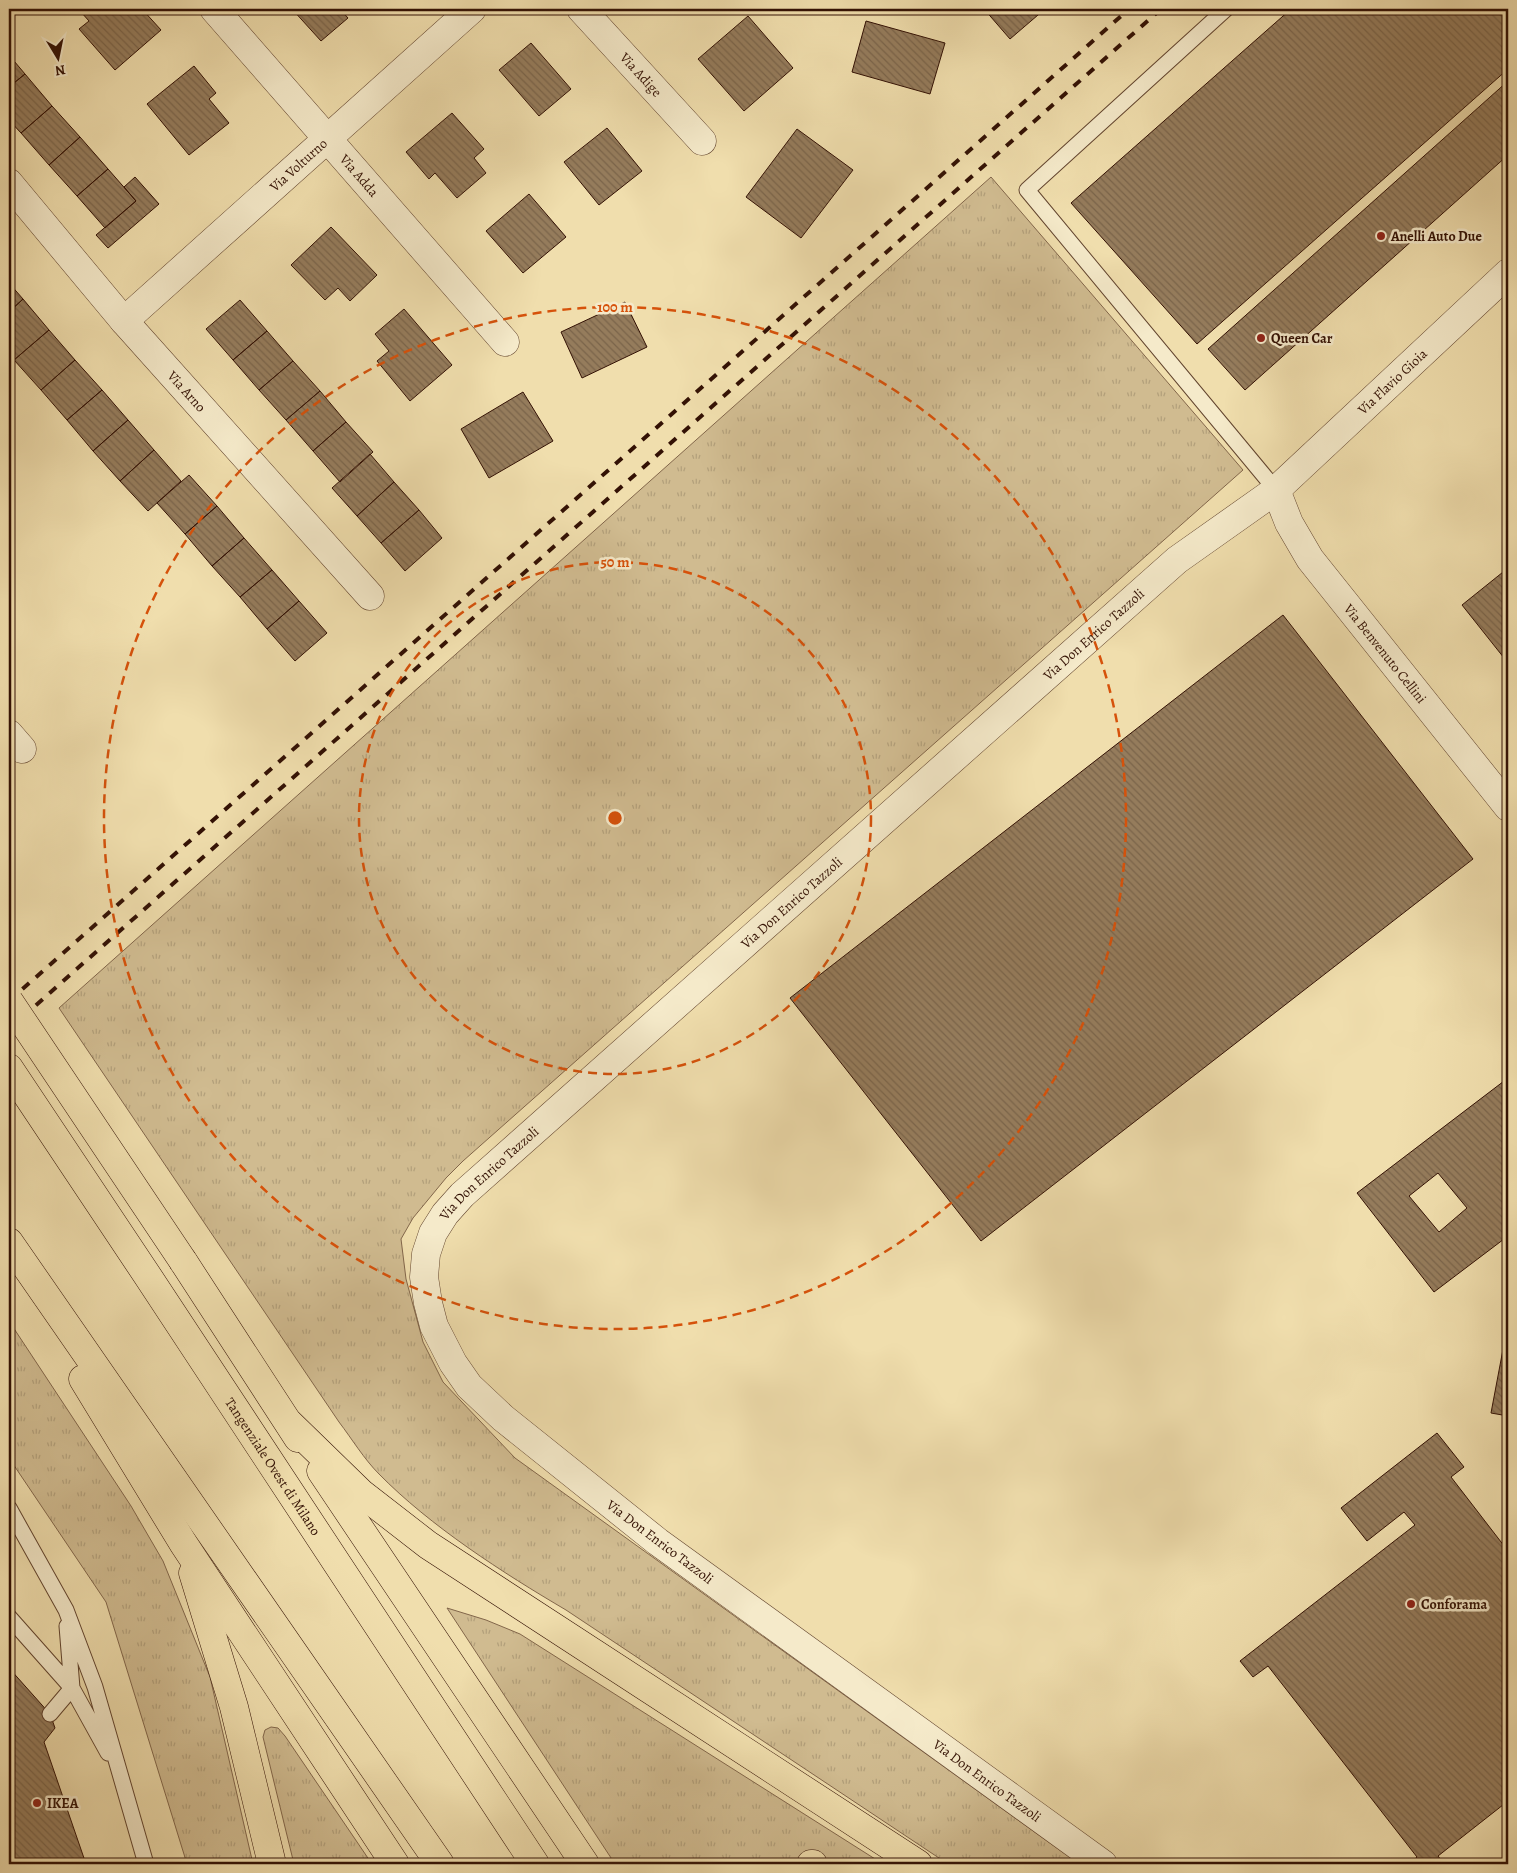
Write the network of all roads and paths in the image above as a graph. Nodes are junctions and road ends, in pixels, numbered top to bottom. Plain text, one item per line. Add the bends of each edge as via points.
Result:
1 (214, 9) edge
2 (472, 9) edge
3 (581, 9) edge
4 (1226, 9) edge
5 (328, 138) junction
6 (702, 141) dead end
7 (9, 183) edge
8 (1508, 273) edge
9 (124, 321) junction
10 (505, 342) dead end
11 (1276, 490) junction
12 (370, 596) dead end
13 (1508, 807) edge
14 (9, 1001) edge
15 (9, 1068) edge
16 (9, 1242) edge
17 (9, 1256) edge
18 (63, 1332) junction
19 (289, 1423) junction
20 (9, 1508) edge
21 (9, 1521) edge
22 (183, 1543) junction
23 (28, 1544) junction
24 (66, 1610) junction
25 (9, 1618) edge
26 (72, 1688) junction
27 (50, 1714) dead end
28 (121, 1776) junction
29 (146, 1864) edge
30 (272, 1864) edge
31 (395, 1864) edge
32 (440, 1864) edge
33 (535, 1864) edge
34 (585, 1864) edge
35 (918, 1864) edge
36 (1103, 1864) edge

1 - 5 street, Via Adda
2 - 5 street, Via Volturno
3 - 6 street, Via Adige
4 - 11 lane via 1027,190
5 - 9 street, Via Volturno
5 - 10 street, Via Adda
7 - 9 street, Via Arno
8 - 11 street, Via Flavio Gioia
9 - 12 street, Via Arno
11 - 13 street, Via Benvenuto Cellini via 1289,523 1310,559
11 - 36 street, Via Don Enrico Tazzoli via 1177,560 462,1195 438,1224 426,1254 424,1277 434,1326 462,1377 490,1406 658,1542
14 - 19 highway, bridge
15 - 33 highway, Tangenziale Ovest di Milano
16 - 18 highway
17 - 18 highway
18 - 22 highway
18 - 32 highway
19 - 34 highway
19 - 35 highway via 361,1493 428,1545
20 - 23 lane
21 - 23 lane
22 - 30 highway via 234,1707
22 - 31 highway
23 - 24 lane
24 - 26 lane
24 - 28 lane via 95,1687
25 - 26 lane
26 - 27 lane
26 - 28 lane
28 - 29 lane

